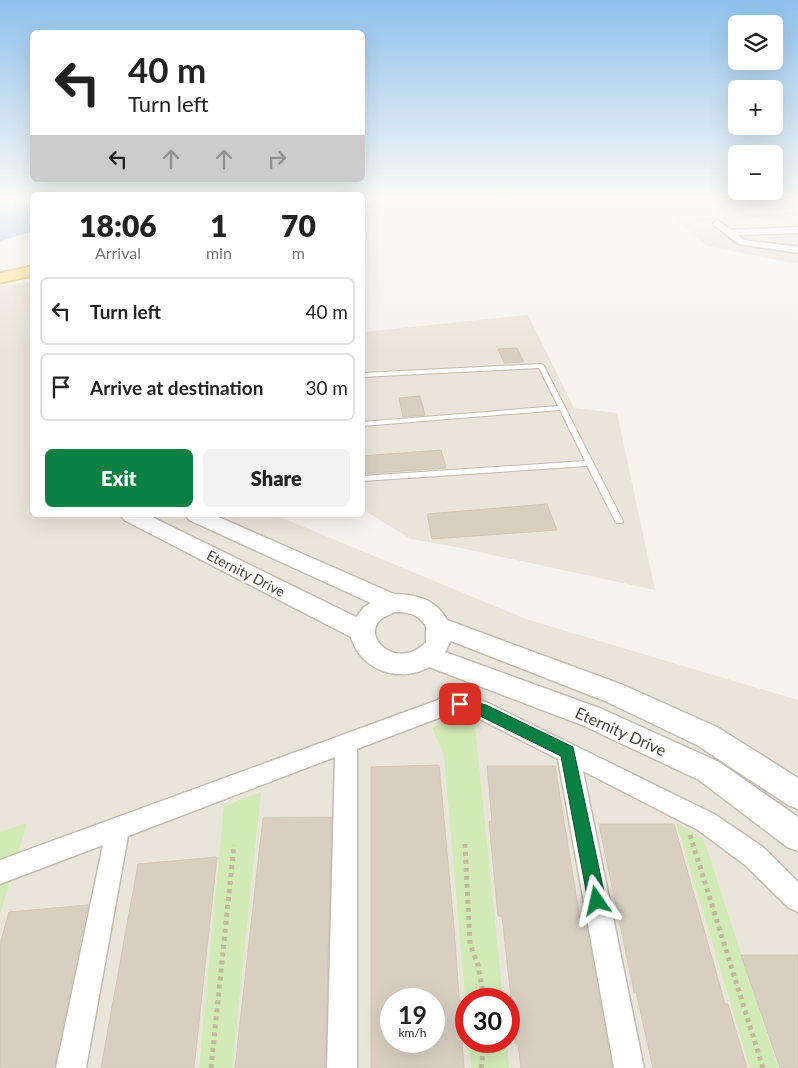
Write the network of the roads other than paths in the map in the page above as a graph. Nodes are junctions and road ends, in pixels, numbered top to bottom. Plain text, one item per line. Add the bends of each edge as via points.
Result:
1 (30, 264) edge
2 (30, 271) edge
3 (0, 272) edge
4 (0, 278) edge
5 (365, 375) edge
6 (562, 408) junction
7 (365, 424) edge
8 (590, 464) junction
9 (365, 479) edge
10 (135, 517) edge
11 (200, 517) edge
12 (619, 521) dead end
13 (392, 603) junction
14 (440, 628) junction
15 (362, 630) junction
16 (427, 656) junction
17 (346, 742) junction
18 (568, 752) junction
19 (798, 795) edge
20 (118, 828) junction
21 (798, 836) edge
22 (0, 872) edge
23 (798, 900) edge
24 (71, 1068) edge
25 (342, 1068) edge
26 (629, 1068) edge

1 - 3 main road
2 - 4 main road
5 - 6 lane via 541,366
6 - 7 lane
6 - 8 lane
8 - 9 lane
8 - 12 lane
10 - 15 street, Eternity Drive
11 - 13 street, Eternity Drive
13 - 14 street, Eternity Drive via 416,605 426,610
13 - 15 street via 371,613
14 - 16 street via 436,648
14 - 19 street, Eternity Drive via 614,693 707,736
15 - 16 street via 368,650 388,663 416,662
16 - 21 street, Eternity Drive via 592,717 710,771
17 - 18 street via 460,704 481,709
17 - 20 street
17 - 25 street
18 - 23 street via 706,822 754,856
18 - 26 street
20 - 22 street
20 - 24 street

